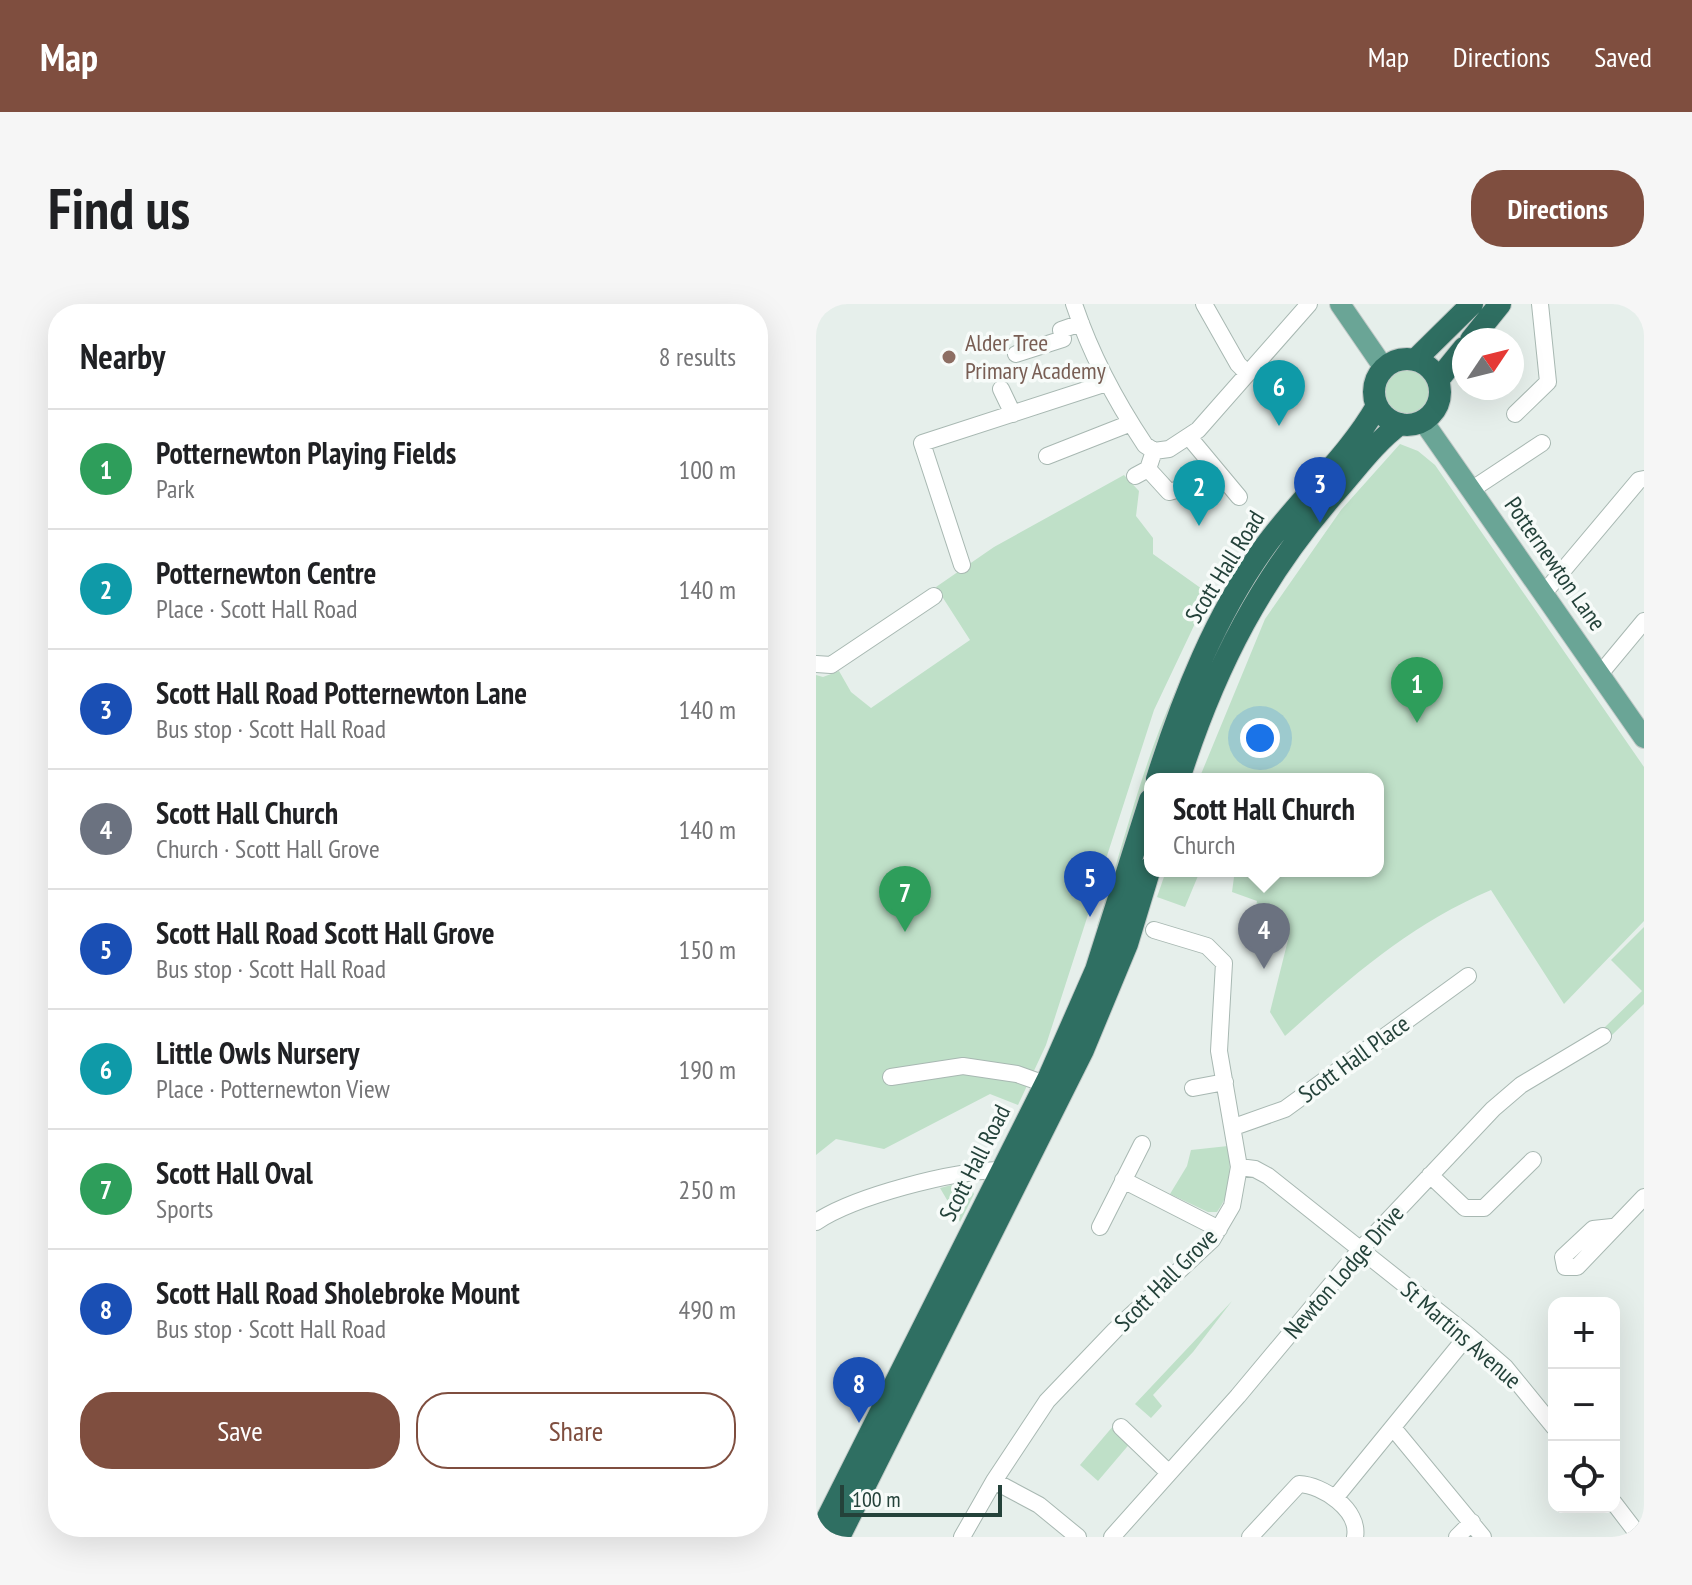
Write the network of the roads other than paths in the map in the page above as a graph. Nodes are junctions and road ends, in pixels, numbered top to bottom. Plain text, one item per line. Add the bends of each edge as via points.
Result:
1 (1074, 304) edge
2 (1204, 304) edge
3 (1309, 304) edge
4 (1340, 304) edge
5 (1472, 304) edge
6 (1500, 304) edge
7 (1540, 304) edge
8 (1081, 323) junction
9 (1481, 328) edge
10 (1016, 354) dead end
11 (1415, 360) junction
12 (1452, 363) edge
13 (1384, 368) junction
14 (1246, 372) junction
15 (1438, 380) junction
16 (1107, 383) junction
17 (1001, 389) dead end
18 (1377, 406) junction
19 (1013, 414) junction
20 (1515, 414) dead end
21 (1423, 421) junction
22 (1131, 423) junction
23 (1400, 424) junction
24 (1189, 437) junction
25 (1542, 443) dead end
26 (1154, 451) junction
27 (1047, 456) dead end
28 (1213, 466) junction
29 (1644, 479) edge
30 (1471, 490) junction
31 (1239, 497) dead end
32 (962, 565) dead end
33 (1544, 593) junction
34 (934, 596) dead end
35 (1644, 621) edge
36 (1231, 623) junction
37 (817, 665) edge
38 (1600, 674) junction
39 (1644, 738) edge
40 (1159, 773) edge
41 (1181, 773) edge
42 (1143, 867) edge
43 (1154, 930) dead end
44 (1105, 973) junction
45 (1468, 976) dead end
46 (1603, 1036) dead end
47 (891, 1077) dead end
48 (1225, 1082) junction
49 (1045, 1084) junction
50 (1193, 1088) dead end
51 (1234, 1127) junction
52 (1142, 1144) dead end
53 (1533, 1160) dead end
54 (1239, 1167) junction
55 (1009, 1174) junction
56 (1430, 1175) junction
57 (1123, 1180) junction
58 (1644, 1197) edge
59 (816, 1222) edge
60 (1100, 1227) dead end
61 (1612, 1227) dead end
62 (1219, 1229) junction
63 (1360, 1250) junction
64 (1468, 1335) junction
65 (1548, 1420) edge
66 (1121, 1427) dead end
67 (1394, 1429) junction
68 (1169, 1473) junction
69 (994, 1481) junction
70 (1335, 1498) junction
71 (1620, 1511) edge
72 (1472, 1522) junction
73 (835, 1533) edge
74 (962, 1537) edge
75 (1078, 1537) edge
76 (1112, 1537) edge
77 (1250, 1537) edge
78 (1355, 1537) edge
79 (1457, 1537) edge
80 (1483, 1537) edge
81 (1640, 1537) edge

1 - 8 street
2 - 14 street
3 - 14 street
4 - 13 main road
5 - 11 highway
6 - 9 highway
7 - 20 street via 1548,382
8 - 10 street via 1061,330 1063,339
8 - 16 street
11 - 13 highway
11 - 15 highway
12 - 15 highway
13 - 18 highway via 1375,383
14 - 24 street
15 - 21 highway via 1439,403
16 - 19 street
16 - 22 street
17 - 19 street
18 - 23 highway
18 - 36 highway, Scott Hall Road via 1264,548
19 - 32 street via 922,443
21 - 23 highway
21 - 30 main road, Potternewton Lane
22 - 26 street
22 - 27 street
23 - 36 highway, Scott Hall Road via 1377,442
24 - 26 street
24 - 28 street
25 - 30 street
26 - 28 street via 1141,472 1169,492 1187,487
28 - 31 street
29 - 33 street
30 - 33 main road, Potternewton Lane
33 - 38 main road, Potternewton Lane
34 - 37 street via 831,665
35 - 38 street
36 - 40 highway, Scott Hall Road via 1178,713
36 - 41 highway, Scott Hall Road
38 - 39 main road, Potternewton Lane
42 - 44 highway, Scott Hall Road
43 - 48 street, Scott Hall Grove via 1207,946 1224,963 1219,1027
44 - 49 highway, Scott Hall Road
44 - 55 highway, Scott Hall Road via 1083,1050
45 - 51 street, Scott Hall Place via 1285,1109
46 - 56 street, Newton Lodge Drive via 1521,1085
47 - 49 street via 963,1066
48 - 50 street
48 - 51 street, Scott Hall Grove
49 - 55 highway, Scott Hall Road
51 - 54 street, Scott Hall Grove
52 - 57 street
53 - 56 street via 1484,1208 1465,1208
54 - 62 street, Scott Hall Grove via 1232,1206
54 - 63 street, St Martins Avenue via 1268,1176
55 - 59 street via 975,1170 857,1203
55 - 73 highway, Scott Hall Road
56 - 63 street, Newton Lodge Drive
57 - 60 street
57 - 62 street
58 - 61 street
62 - 69 street, Scott Hall Grove via 1047,1401
63 - 64 street, St Martins Avenue
63 - 68 street, Newton Lodge Drive
64 - 65 street, St Martins Avenue via 1505,1367
64 - 67 street
66 - 68 street
67 - 70 street
67 - 72 street
68 - 76 street, Newton Lodge Drive
69 - 74 street, Scott Hall Grove
69 - 75 street via 1039,1505
70 - 77 street via 1299,1484
70 - 78 street via 1350,1516
71 - 81 street
72 - 79 street
72 - 80 street

